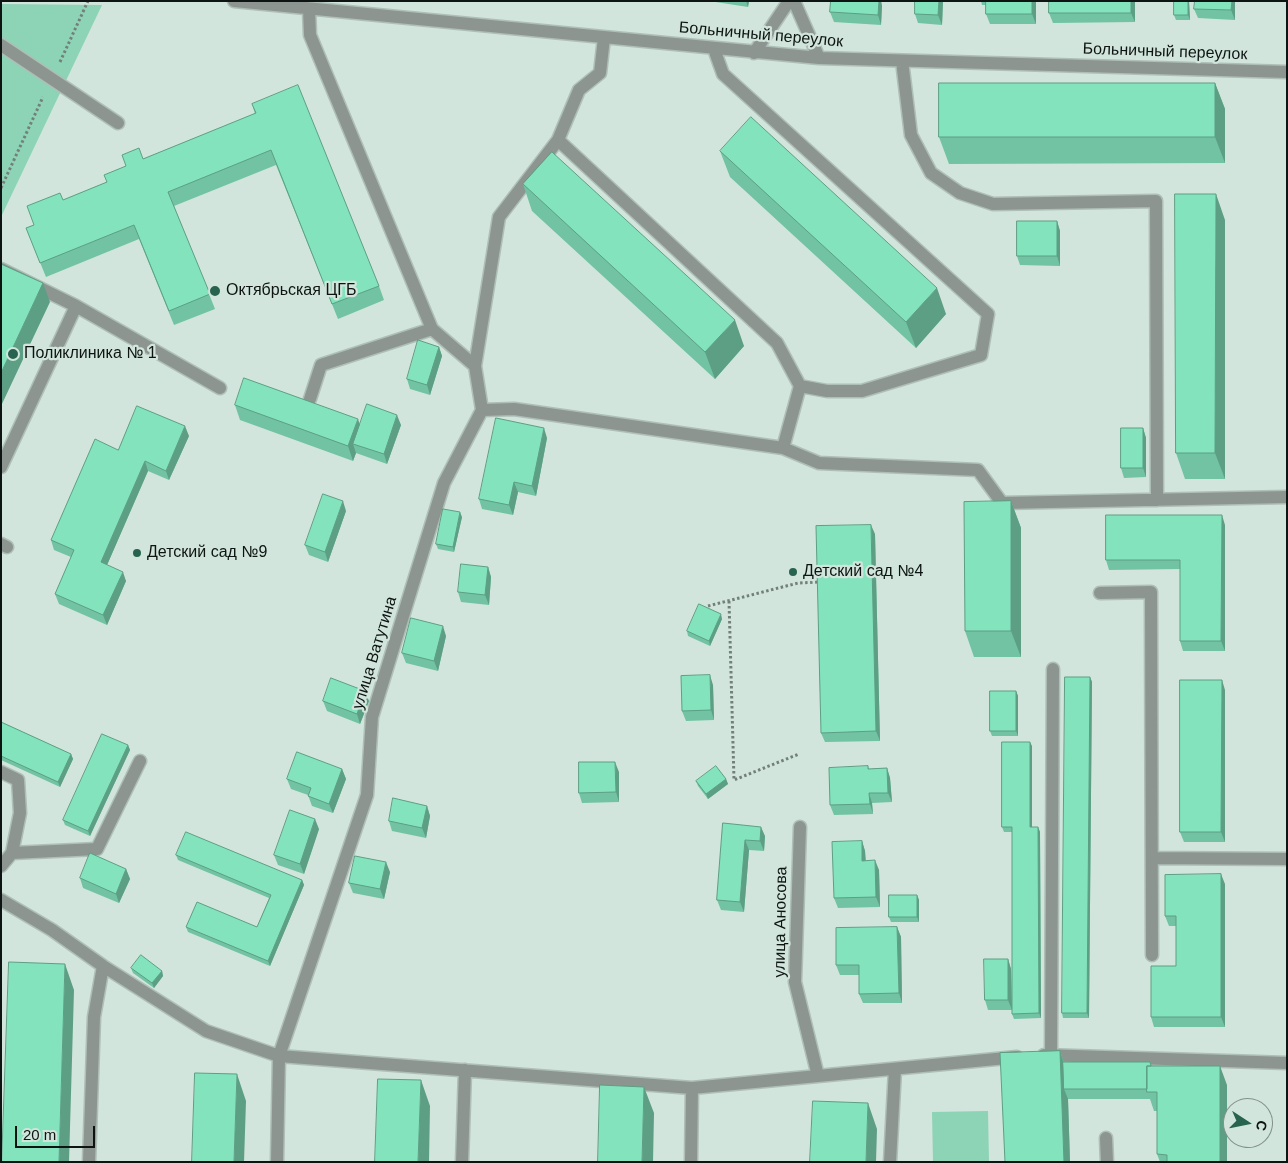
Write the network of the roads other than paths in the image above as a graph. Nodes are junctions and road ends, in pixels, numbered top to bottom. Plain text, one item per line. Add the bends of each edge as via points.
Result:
1 (234, 1) edge
2 (789, 1) edge
3 (794, 1) edge
4 (309, 9) junction
5 (604, 38) junction
6 (1, 45) edge
7 (714, 49) junction
8 (754, 53) junction
9 (819, 58) junction
10 (902, 61) junction
11 (1287, 72) edge
12 (118, 123) dead end
13 (558, 140) junction
14 (1, 269) edge
15 (76, 306) junction
16 (432, 329) junction
17 (475, 366) junction
18 (800, 386) junction
19 (220, 388) dead end
20 (310, 399) dead end
21 (482, 410) junction
22 (783, 448) junction
23 (1, 467) edge
24 (1287, 497) edge
25 (1157, 500) junction
26 (1100, 593) dead end
27 (1053, 669) dead end
28 (140, 761) dead end
29 (1, 772) edge
30 (800, 827) dead end
31 (12, 854) junction
32 (1152, 858) junction
33 (1287, 859) edge
34 (1, 866) edge
35 (1, 900) edge
36 (1152, 955) dead end
37 (103, 966) junction
38 (1051, 1054) junction
39 (279, 1056) junction
40 (1287, 1063) edge
41 (895, 1068) junction
42 (465, 1070) junction
43 (818, 1076) junction
44 (692, 1088) junction
45 (1106, 1138) dead end
46 (89, 1162) edge
47 (277, 1162) edge
48 (462, 1162) edge
49 (691, 1162) edge
50 (890, 1162) edge
51 (1107, 1162) edge

1 - 4 street, Больничный переулок
2 - 8 street
3 - 9 street
4 - 5 street, Больничный переулок
4 - 16 street via 310,35
5 - 7 street, Больничный переулок
5 - 13 street via 600,74 579,90
6 - 12 street
7 - 8 street, Больничный переулок
7 - 18 street via 723,74 988,314 981,355 862,390 827,391
8 - 9 street, Больничный переулок
9 - 10 street, Больничный переулок
10 - 11 street, Больничный переулок
10 - 25 street via 911,135 931,172 960,193 993,204 1156,201
13 - 17 street via 499,217
13 - 18 street via 776,343
14 - 15 street
15 - 19 street
15 - 23 street
16 - 17 street
16 - 20 street via 321,365
17 - 21 street
18 - 22 street
21 - 22 street via 514,409
21 - 39 street, улица Ватутина via 444,483 372,717 367,795
22 - 25 street via 819,464 978,470 1002,504
24 - 25 street
26 - 32 street via 1151,592
27 - 38 street
28 - 31 street via 97,849
29 - 31 street via 18,780 20,813
30 - 43 street, улица Аносова via 795,982
31 - 34 street
32 - 33 street
32 - 36 street
35 - 37 street via 52,930
37 - 39 street via 206,1031
37 - 46 street via 94,1017
38 - 40 street
38 - 41 street
39 - 42 street
39 - 47 street, улица Ватутина
41 - 43 street
41 - 50 street
42 - 44 street
42 - 48 street
43 - 44 street
44 - 49 street
45 - 51 street

